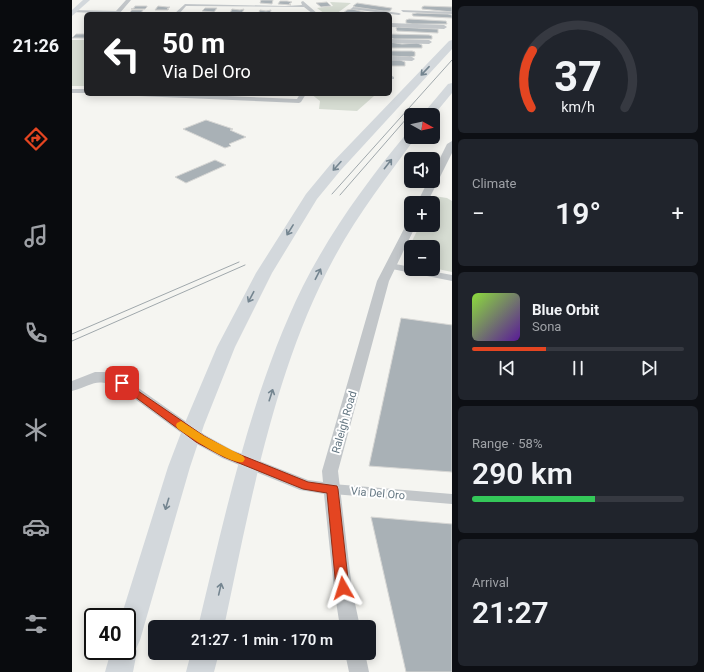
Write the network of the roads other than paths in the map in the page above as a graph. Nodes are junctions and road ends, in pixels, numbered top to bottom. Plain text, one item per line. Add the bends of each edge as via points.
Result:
1 (87, 0) edge
2 (129, 0) edge
3 (303, 0) edge
4 (410, 5) dead end
5 (305, 6) junction
6 (354, 8) dead end
7 (73, 12) edge
8 (118, 12) edge
9 (177, 12) edge
10 (314, 12) edge
11 (392, 12) edge
12 (392, 12) edge
13 (84, 13) edge
14 (401, 13) junction
15 (452, 13) edge
16 (392, 20) edge
17 (392, 25) edge
18 (444, 27) dead end
19 (392, 41) edge
20 (428, 42) dead end
21 (452, 43) edge
22 (392, 58) edge
23 (412, 59) dead end
24 (452, 86) edge
25 (72, 91) edge
26 (84, 92) edge
27 (233, 96) edge
28 (302, 96) edge
29 (434, 108) edge
30 (404, 144) edge
31 (452, 144) edge
32 (449, 157) edge
33 (426, 196) edge
34 (407, 232) edge
35 (390, 266) junction
36 (452, 278) edge
37 (72, 386) edge
38 (333, 489) junction
39 (452, 499) edge
40 (136, 610) edge
41 (213, 620) edge
42 (349, 620) edge
43 (122, 660) edge
44 (203, 660) edge
45 (356, 660) edge
46 (119, 672) edge
47 (200, 672) edge
48 (359, 672) edge

1 - 7 main road
2 - 8 street
3 - 5 street
4 - 14 street
5 - 9 street via 286,8 190,4 181,7
5 - 10 street
6 - 12 street
7 - 13 street
11 - 14 street
14 - 15 street
14 - 16 street
17 - 18 street
19 - 20 street
21 -> 40 highway via 335,168 311,197 269,263 242,312 204,400 179,467
22 - 23 street
24 - 29 highway
25 - 26 street
27 - 28 street via 299,101
41 -> 30 highway via 241,497 288,341 312,287 353,212
31 - 32 street
32 - 33 street
34 - 35 street, Raleigh Road
35 - 36 street
35 - 38 street, Raleigh Road via 383,281 330,471
37 - 38 street, Via Del Oro via 95,377 105,377 122,383 200,439 228,454 306,486
38 - 39 street, Via Del Oro
38 - 42 street, Raleigh Road
43 - 46 highway
44 - 47 highway
45 - 48 street

